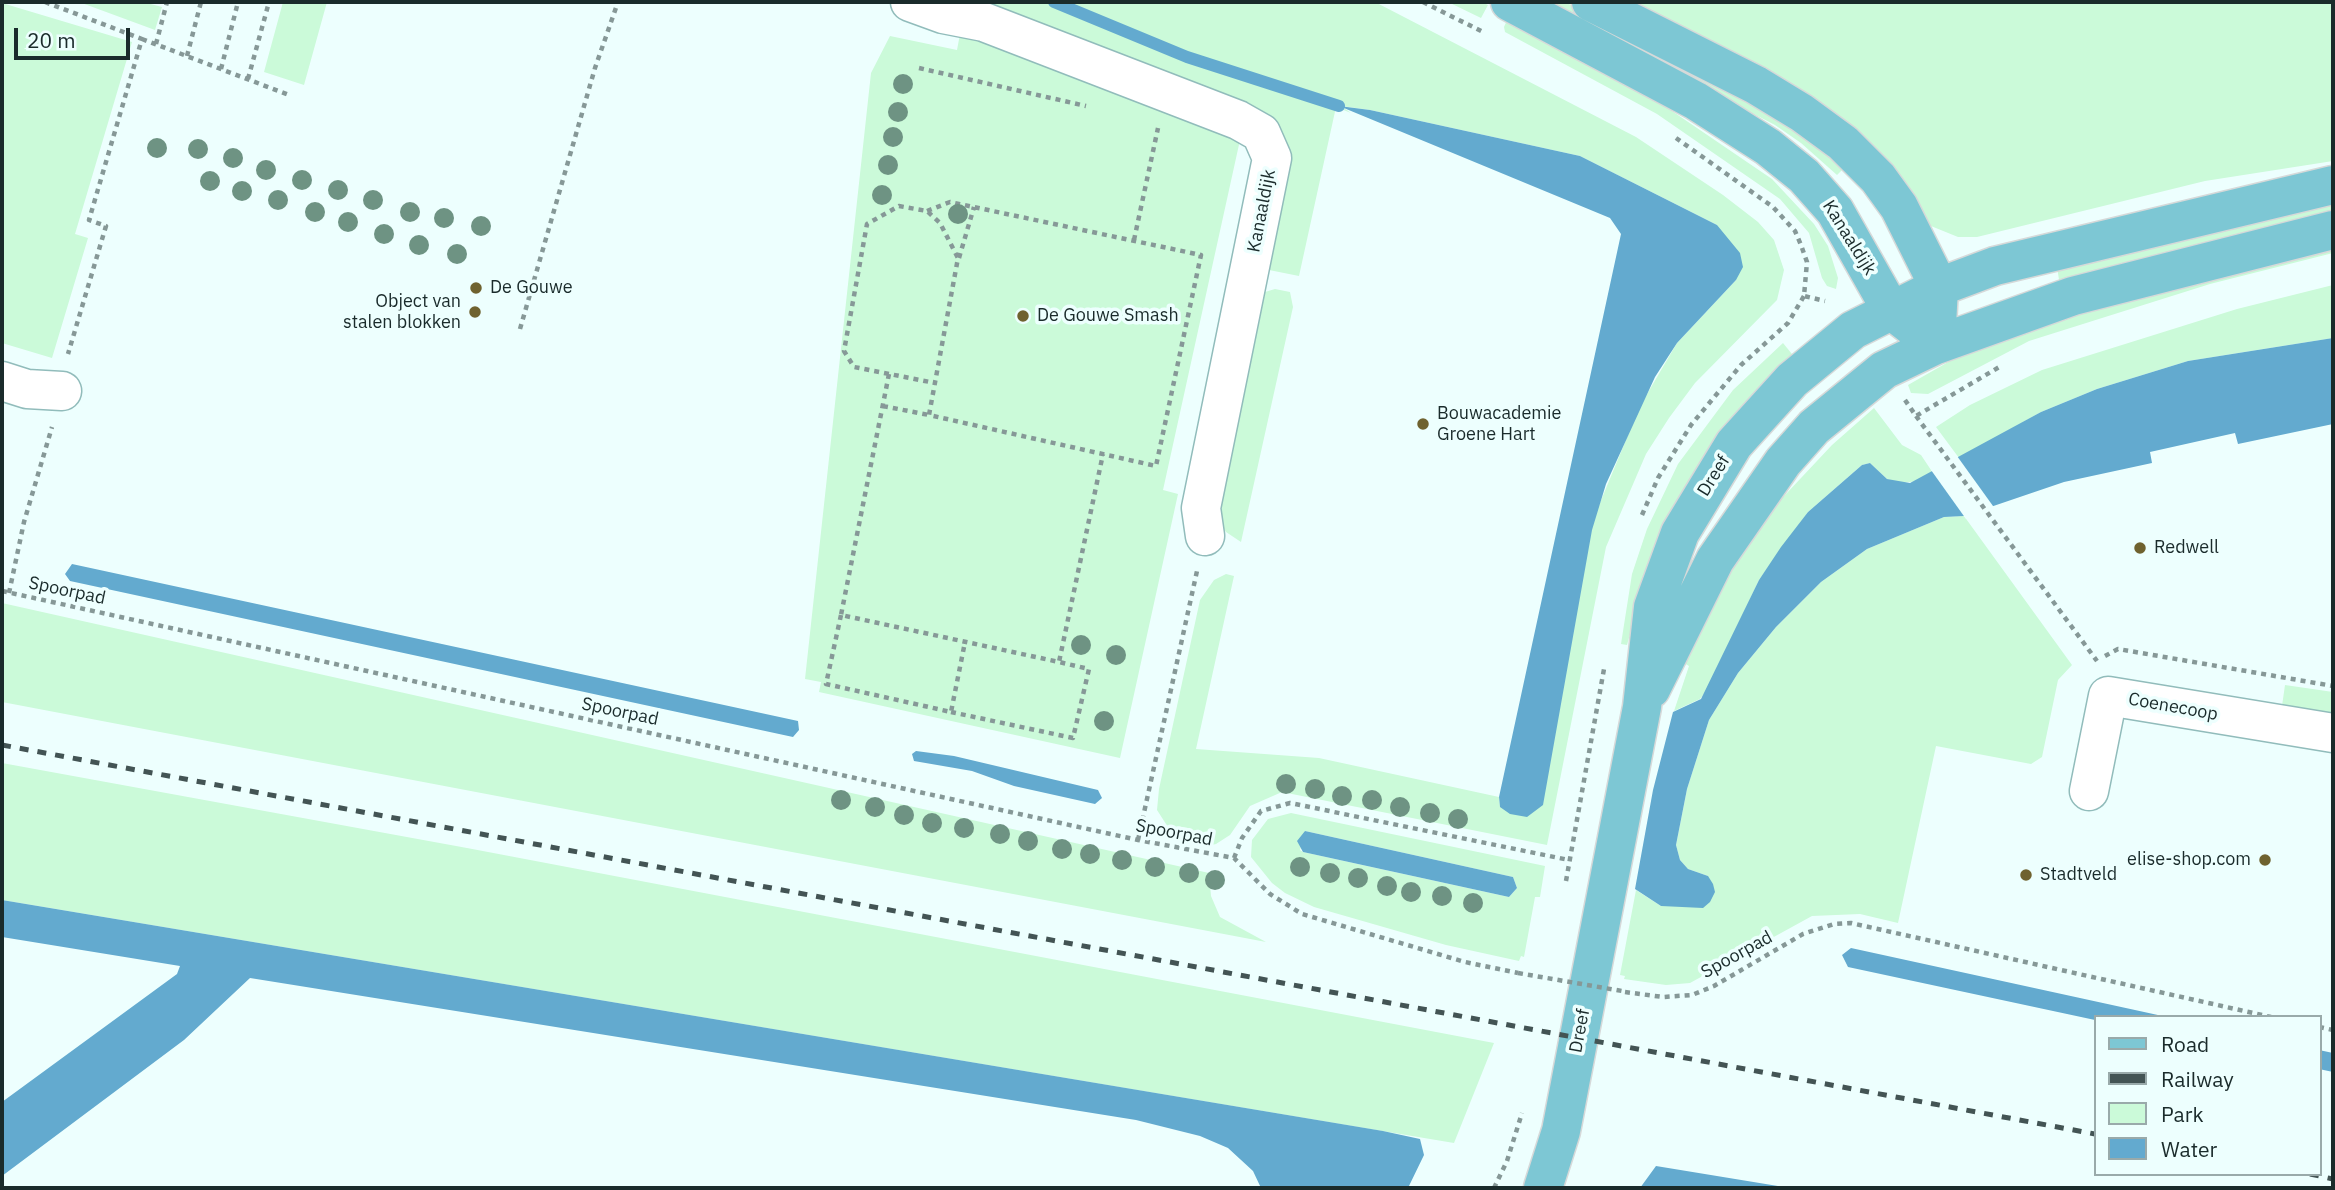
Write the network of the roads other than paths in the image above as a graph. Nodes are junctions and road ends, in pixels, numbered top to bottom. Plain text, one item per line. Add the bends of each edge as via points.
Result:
1 (911, 2) edge
2 (1510, 2) edge
3 (1591, 2) edge
4 (2333, 185) edge
5 (2333, 230) edge
6 (1939, 287) junction
7 (1891, 310) junction
8 (1936, 345) junction
9 (2, 381) edge
10 (62, 391) road end
11 (1205, 536) road end
12 (1642, 707) junction
13 (2333, 733) edge
14 (2089, 791) dead end
15 (1543, 1188) edge

1 - 11 street, Kanaaldijk via 984,22 1238,120 1261,133 1272,158 1201,508
2 - 7 main road, Kanaaldijk via 1696,101 1804,176 1835,211
3 - 6 main road via 1756,85 1843,143 1899,207
4 - 6 main road via 1995,266
5 - 8 main road via 2073,296
6 - 7 main road
6 - 8 main road
7 - 8 main road, Kanaaldijk
7 - 12 main road, Dreef via 1853,330 1792,380 1734,444 1706,488 1679,533 1653,607
8 - 12 main road, Dreef via 1884,370 1814,427 1783,462 1715,560
9 - 10 street via 27,389
12 - 15 main road, Dreef via 1561,1130
13 - 14 street, Coenecoop via 2102,678

